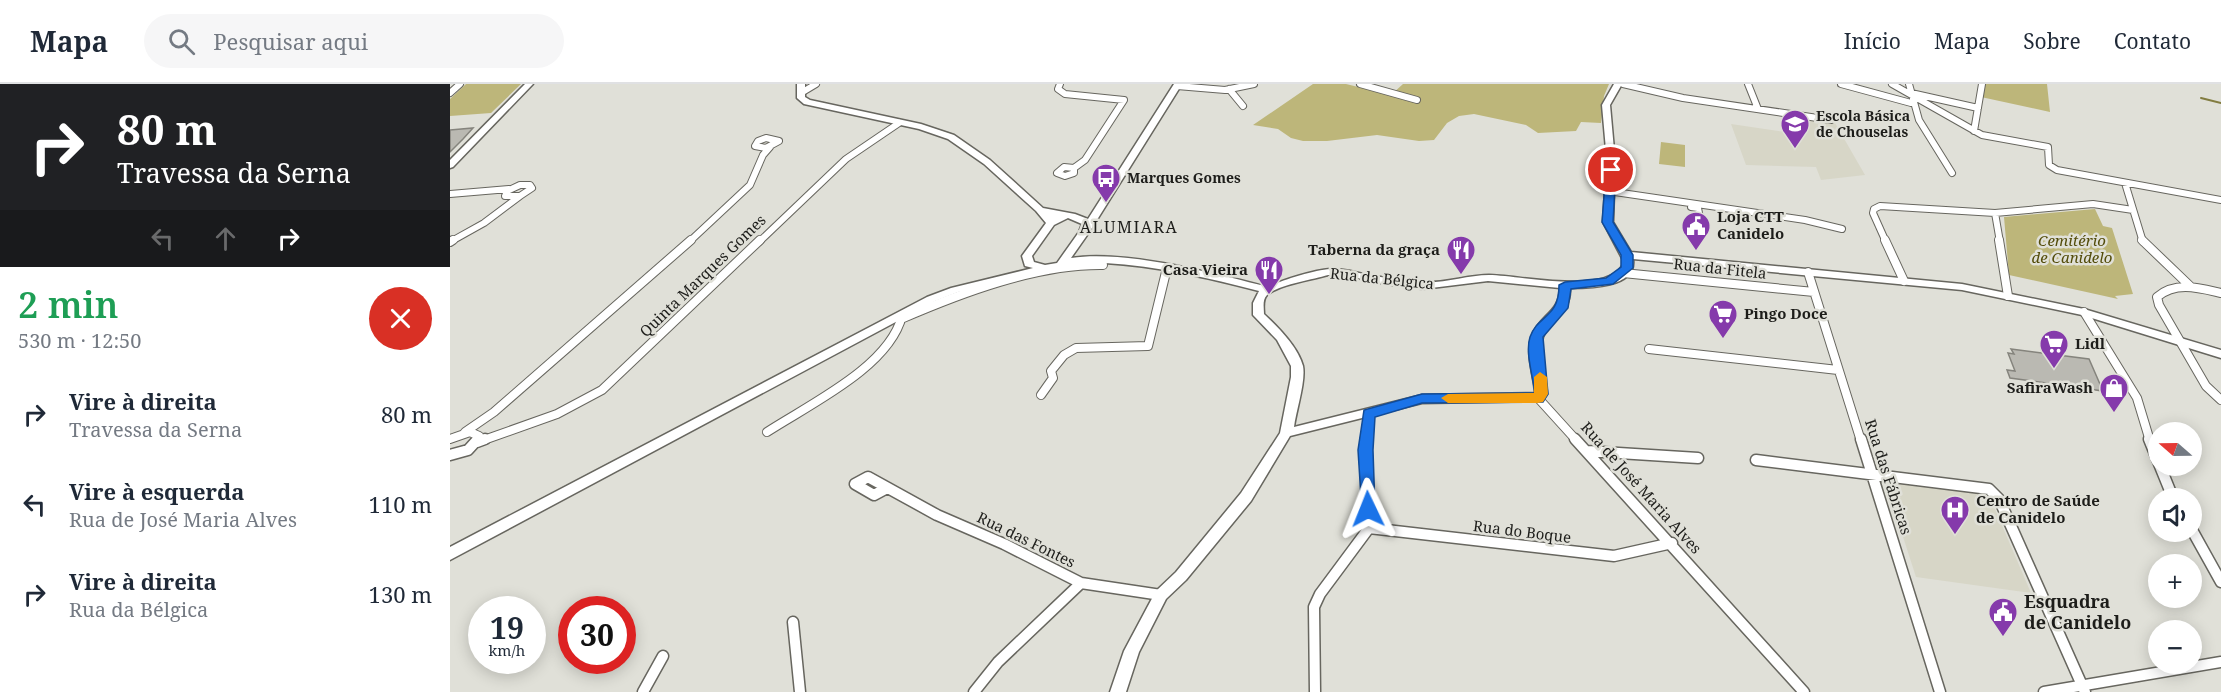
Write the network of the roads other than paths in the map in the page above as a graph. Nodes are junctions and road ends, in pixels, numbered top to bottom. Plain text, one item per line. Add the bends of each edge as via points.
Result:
1 (460, 84) edge
2 (529, 84) edge
3 (816, 84) edge
4 (1060, 84) edge
5 (1254, 84) edge
6 (1360, 84) edge
7 (1618, 84) edge
8 (1623, 84) edge
9 (1748, 84) edge
10 (1841, 84) edge
11 (1892, 84) edge
12 (1910, 84) edge
13 (1982, 84) edge
14 (1177, 85) edge
15 (801, 89) edge
16 (1229, 89) junction
17 (450, 93) edge
18 (1911, 98) junction
19 (1417, 100) dead end
20 (1243, 106) dead end
21 (1978, 108) junction
22 (1758, 109) junction
23 (1831, 120) dead end
24 (899, 123) junction
25 (1974, 131) junction
26 (762, 152) junction
27 (450, 165) edge
28 (1074, 168) dead end
29 (1952, 173) dead end
30 (2125, 183) junction
31 (1608, 193) junction
32 (450, 194) edge
33 (507, 196) junction
34 (1105, 197) junction
35 (450, 198) edge
36 (2221, 200) edge
37 (1039, 209) junction
38 (2133, 210) junction
39 (1995, 213) junction
40 (1069, 216) junction
41 (1051, 223) junction
42 (1702, 228) dead end
43 (1842, 229) dead end
44 (1084, 232) junction
45 (450, 242) edge
46 (1076, 246) junction
47 (1627, 255) junction
48 (1027, 256) junction
49 (1089, 259) junction
50 (1060, 264) junction
51 (1103, 265) dead end
52 (1167, 268) junction
53 (1808, 272) junction
54 (1623, 273) junction
55 (1009, 276) junction
56 (1904, 281) junction
57 (1565, 285) junction
58 (2191, 287) junction
59 (1268, 290) junction
60 (1814, 292) junction
61 (2221, 293) edge
62 (2008, 296) junction
63 (2084, 312) junction
64 (902, 316) junction
65 (2184, 344) junction
66 (1649, 348) dead end
67 (2221, 354) edge
68 (1838, 370) junction
69 (1041, 395) dead end
70 (1538, 398) junction
71 (2221, 400) edge
72 (494, 412) junction
73 (1369, 414) junction
74 (465, 432) junction
75 (767, 432) dead end
76 (1286, 433) junction
77 (451, 437) edge
78 (477, 437) junction
79 (1587, 451) junction
80 (450, 455) edge
81 (1698, 458) dead end
82 (1756, 460) dead end
83 (1872, 473) junction
84 (886, 488) dead end
85 (2169, 488) edge
86 (1369, 528) junction
87 (2199, 542) edge
88 (1672, 543) junction
89 (450, 554) edge
90 (2221, 582) edge
91 (1081, 583) junction
92 (1161, 595) junction
93 (793, 622) dead end
94 (663, 656) dead end
95 (2221, 662) edge
96 (2083, 688) edge
97 (643, 692) edge
98 (800, 692) edge
99 (974, 692) edge
100 (1118, 692) edge
101 (1315, 692) edge
102 (1804, 692) edge
103 (1940, 692) edge
104 (2044, 692) edge

1 - 17 street
2 - 27 main road
3 - 15 street
4 - 28 street via 1058,89 1065,94 1124,100 1085,160
5 - 16 street
6 - 19 street
7 - 31 main road via 1606,105 1611,160
8 - 22 street
9 - 22 street
10 - 18 street
11 - 18 street
12 - 18 street
13 - 21 street
14 - 16 street
14 - 34 main road
15 - 24 main road via 801,99 807,102
16 - 20 street
18 - 21 street
18 - 25 street
18 - 29 street via 1928,140
21 - 25 street
22 - 23 street
24 - 37 main road via 966,144
24 - 78 street, Quinta Marques Gomes via 843,161 609,384 565,411
25 - 30 street via 2048,147 2049,165 2057,170
26 - 26 street, Quinta Marques Gomes via 778,143 778,139 759,141 754,146
26 - 72 street, Quinta Marques Gomes via 752,180 733,204
30 - 36 street
30 - 38 street
31 - 42 street via 1698,208
31 - 43 street via 1805,220
31 - 47 main road via 1610,230
32 - 33 street
33 - 33 street via 520,196 532,186 524,185
33 - 35 street
33 - 45 street via 484,223
34 - 40 main road via 1091,209
34 - 44 main road
37 - 40 main road
37 - 41 main road
38 - 39 street via 2093,204
38 - 58 street via 2143,243
39 - 56 street via 1880,206 1874,209
39 - 62 street
40 - 41 main road
40 - 44 main road via 1087,223
41 - 48 main road
44 - 46 main road
46 - 49 main road
46 - 50 main road
47 - 53 main road
47 - 54 main road via 1629,262
48 - 50 main road via 1027,262 1036,267
48 - 55 main road
49 - 50 main road
49 - 52 main road
50 - 55 main road
51 - 64 street via 998,283
52 - 59 main road
52 - 69 street via 1148,346 1076,348 1064,355 1052,371 1053,378
53 - 56 main road
53 - 60 street, Rua das Fábricas
54 - 57 main road, Rua da Bélgica via 1600,284
54 - 60 street, Rua da Fitela
55 - 64 main road via 955,290
56 - 62 main road
57 - 59 main road, Rua da Bélgica via 1499,278 1423,286 1328,272
57 - 70 main road via 1562,308 1537,336 1542,394
58 - 61 street
58 - 65 street via 2170,288 2157,297
59 - 76 main road via 1260,297 1259,315 1282,338 1297,366
60 - 68 street, Rua das Fábricas
62 - 63 main road
63 - 65 main road
63 - 85 street via 2137,398
64 - 75 street via 893,340 874,362
64 - 89 main road
65 - 67 main road
65 - 71 street via 2206,386
66 - 68 street
68 - 83 street, Rua das Fábricas
70 - 73 main road via 1422,399
70 - 79 street, Rua de José Maria Alves
72 - 74 street, Quinta Marques Gomes
72 - 78 street, Quinta Marques Gomes
73 - 76 main road
73 - 86 street via 1365,450
74 - 77 street, Quinta Marques Gomes
74 - 78 street, Quinta Marques Gomes
76 - 92 main road via 1246,497
78 - 80 street, Quinta Marques Gomes via 464,452
79 - 81 street
79 - 88 street, Rua de José Maria Alves
82 - 83 street
83 - 96 street via 1980,487 1989,489 1999,499
83 - 103 street, Rua das Fábricas
84 - 91 street, Rua das Fontes
86 - 88 street, Rua do Boque via 1614,556
86 - 101 street via 1314,607
87 - 90 street
88 - 102 street, Rua de José Maria Alves
91 - 92 street, Rua das Fontes
91 - 99 street via 998,662
92 - 100 main road via 1132,651
93 - 98 street
94 - 97 street
95 - 96 street
96 - 104 street

